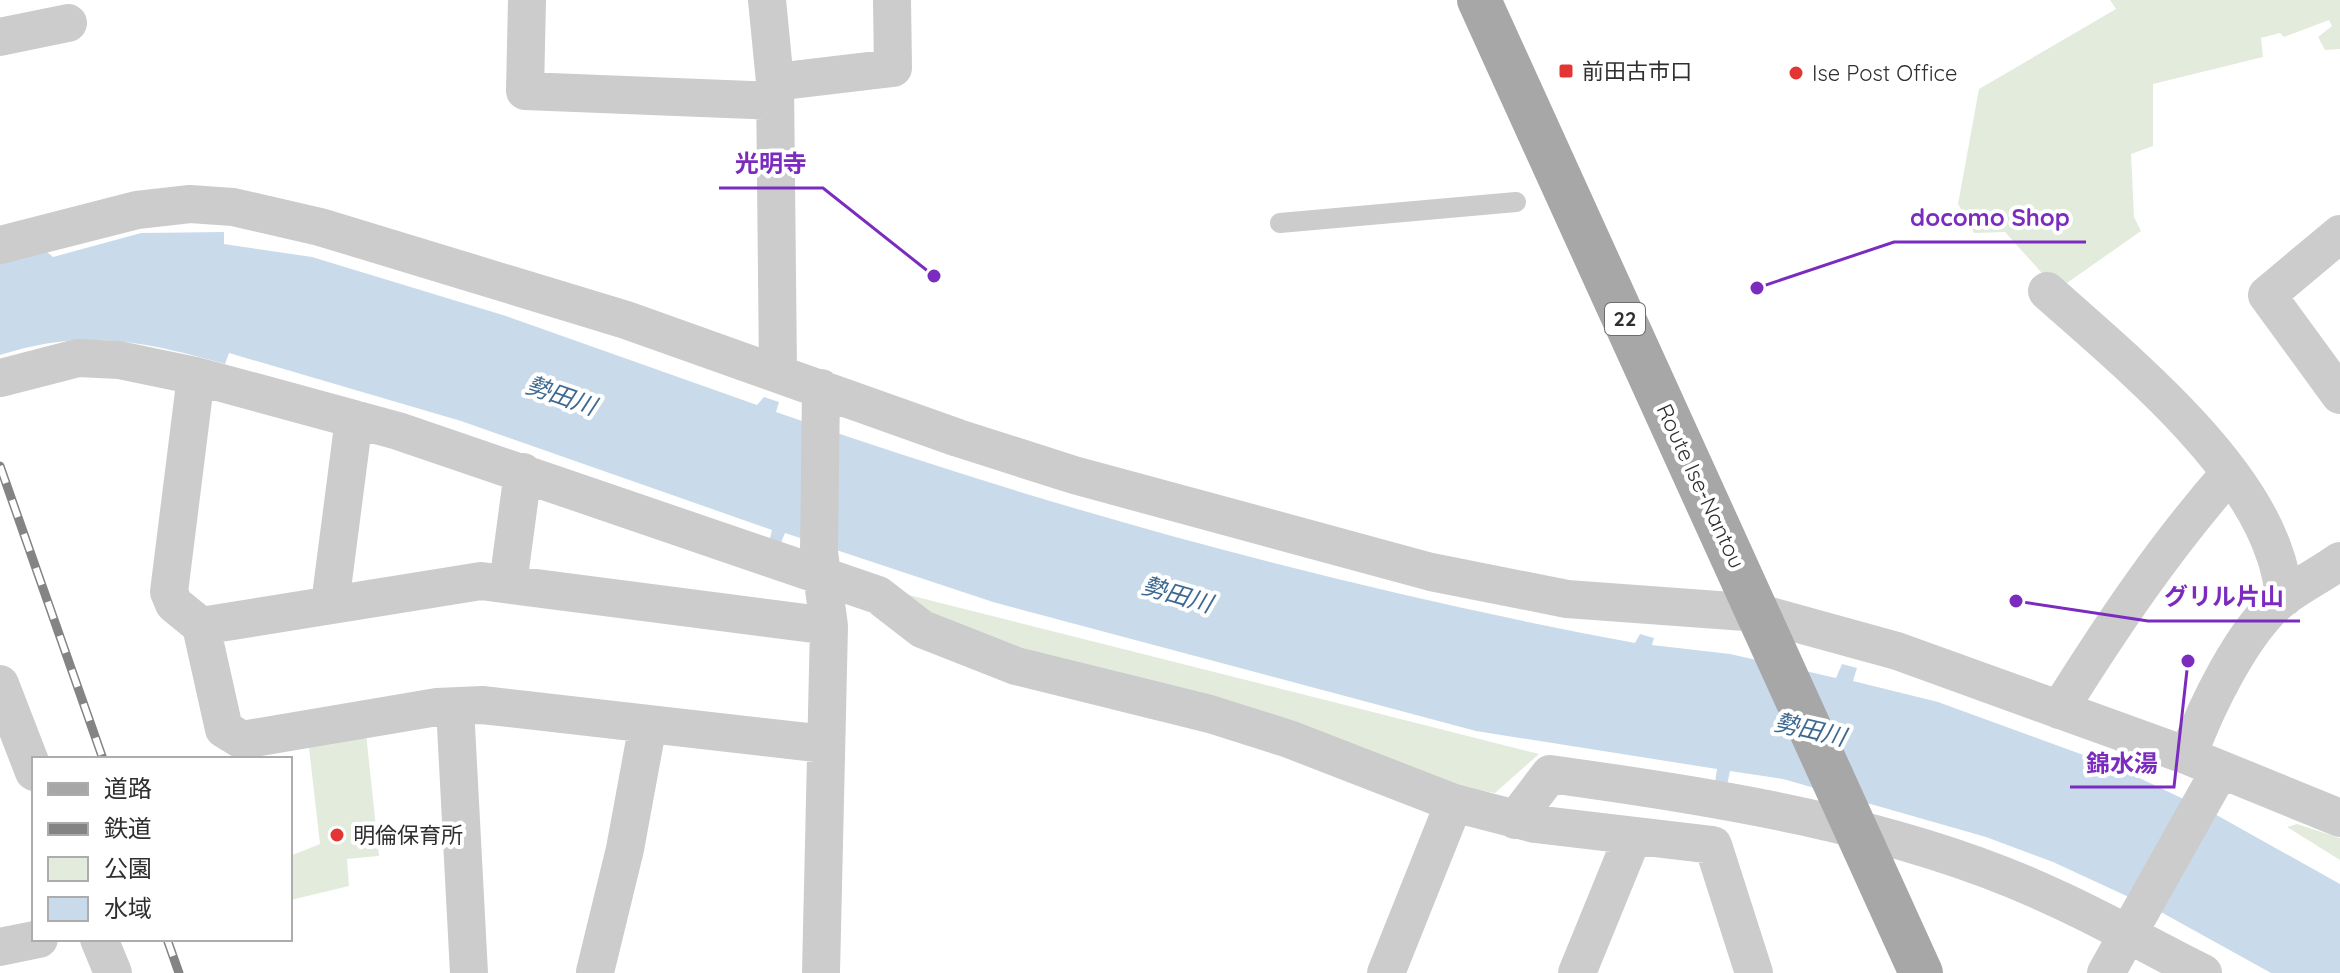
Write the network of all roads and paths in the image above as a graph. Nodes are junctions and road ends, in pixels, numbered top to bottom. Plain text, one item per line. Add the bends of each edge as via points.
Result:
1 (527, 0) edge
2 (767, 0) edge
3 (892, 0) edge
4 (1479, 0) edge
5 (68, 23) dead end
6 (0, 37) edge
7 (775, 91) junction
8 (1516, 202) dead end
9 (1280, 223) dead end
10 (2340, 234) edge
11 (0, 245) edge
12 (2047, 291) dead end
13 (778, 372) junction
14 (196, 376) junction
15 (0, 378) edge
16 (2340, 395) edge
17 (821, 399) junction
18 (354, 419) junction
19 (523, 472) junction
20 (2229, 474) junction
21 (2340, 561) edge
22 (821, 565) junction
23 (508, 584) junction
24 (2285, 597) junction
25 (330, 604) junction
26 (201, 626) junction
27 (829, 626) junction
28 (1765, 626) junction
29 (0, 684) edge
30 (455, 707) junction
31 (2059, 710) junction
32 (648, 724) junction
33 (825, 744) junction
34 (32, 767) edge
35 (2206, 771) junction
36 (1454, 803) junction
37 (2340, 818) edge
38 (1515, 820) junction
39 (1850, 822) junction
40 (1633, 836) junction
41 (2132, 930) junction
42 (32, 940) edge
43 (100, 941) edge
44 (0, 947) edge
45 (595, 972) edge
46 (113, 973) edge
47 (469, 973) edge
48 (821, 973) edge
49 (1386, 973) edge
50 (1577, 973) edge
51 (1754, 973) edge
52 (1921, 973) edge
53 (2106, 973) edge
54 (2203, 973) edge

1 - 7 street via 525,91
2 - 7 street
3 - 7 street via 893,68
4 - 28 main road, Route Ise-Nantou / 22
5 - 6 street
7 - 13 street
8 - 9 lane
10 - 16 street via 2267,295
11 - 13 street via 137,210 190,204 233,207 396,248
12 - 20 street via 2163,395
13 - 17 street
14 - 15 street via 119,360 78,358
14 - 18 street
14 - 26 street via 169,592 174,604
17 - 22 street
17 - 28 street via 1074,475 1431,572 1567,599
18 - 19 street
18 - 25 street
19 - 22 street
19 - 23 street
20 - 24 street via 2260,521
20 - 31 street via 2175,536
21 - 24 street
22 - 27 street
22 - 36 street via 878,595 922,629 1016,666 1236,722
23 - 25 street via 481,581
23 - 27 street
24 - 35 street via 2242,650
25 - 26 street
26 - 30 street via 224,729 242,740
27 - 33 street
28 - 31 street via 1897,651
28 - 39 main road, Route Ise-Nantou / 22
29 - 34 street
30 - 32 street via 482,705
30 - 47 street
31 - 35 street
32 - 33 street
32 - 45 street
33 - 48 street
35 - 37 street
35 - 41 street
36 - 38 street
36 - 49 street
38 - 39 street via 1550,774
38 - 40 street
39 - 41 street
39 - 52 main road, Route Ise-Nantou / 22
40 - 50 street
40 - 51 street via 1713,845
41 - 53 street
41 - 54 street
42 - 44 street
43 - 46 street

